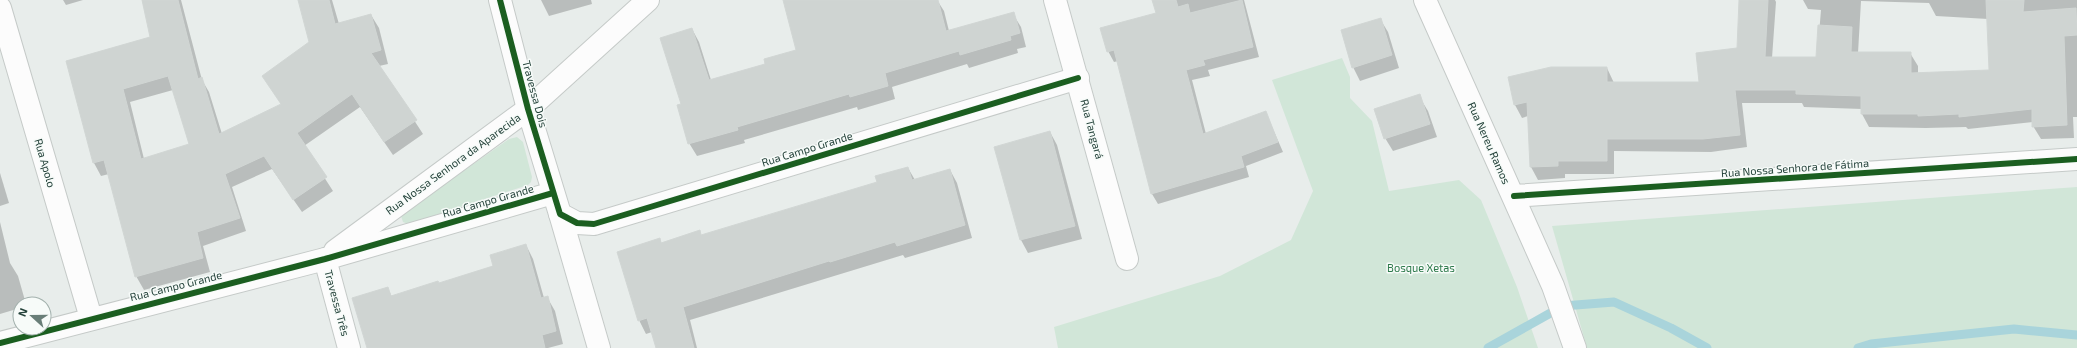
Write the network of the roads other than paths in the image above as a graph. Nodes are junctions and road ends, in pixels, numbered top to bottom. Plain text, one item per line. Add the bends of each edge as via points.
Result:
1 (500, 0) edge
2 (648, 0) edge
3 (1055, 0) edge
4 (1425, 0) edge
5 (0, 8) edge
6 (1078, 78) junction
7 (528, 109) junction
8 (2077, 159) edge
9 (553, 193) junction
10 (1514, 196) junction
11 (560, 214) junction
12 (325, 259) junction
13 (1127, 259) dead end
14 (90, 318) junction
15 (0, 343) edge
16 (349, 348) edge
17 (599, 348) edge
18 (1575, 348) edge

1 - 7 street, Travessa Dois
2 - 7 street, Rua Nossa Senhora da Aparecida
3 - 6 street, Rua Tangará
4 - 10 street, Rua Nereu Ramos
5 - 14 street, Rua Apolo
6 - 11 street, Rua Campo Grande via 594,224 577,223
6 - 13 street, Rua Tangará
7 - 9 street, Travessa Dois
7 - 12 street, Rua Nossa Senhora da Aparecida
8 - 10 street, Rua Nossa Senhora de Fátima
9 - 11 street
9 - 12 street, Rua Campo Grande
10 - 18 street, Rua Nereu Ramos via 1553,286
11 - 17 street
12 - 14 street, Rua Campo Grande
12 - 16 street, Travessa Três
14 - 15 street, Rua Campo Grande

